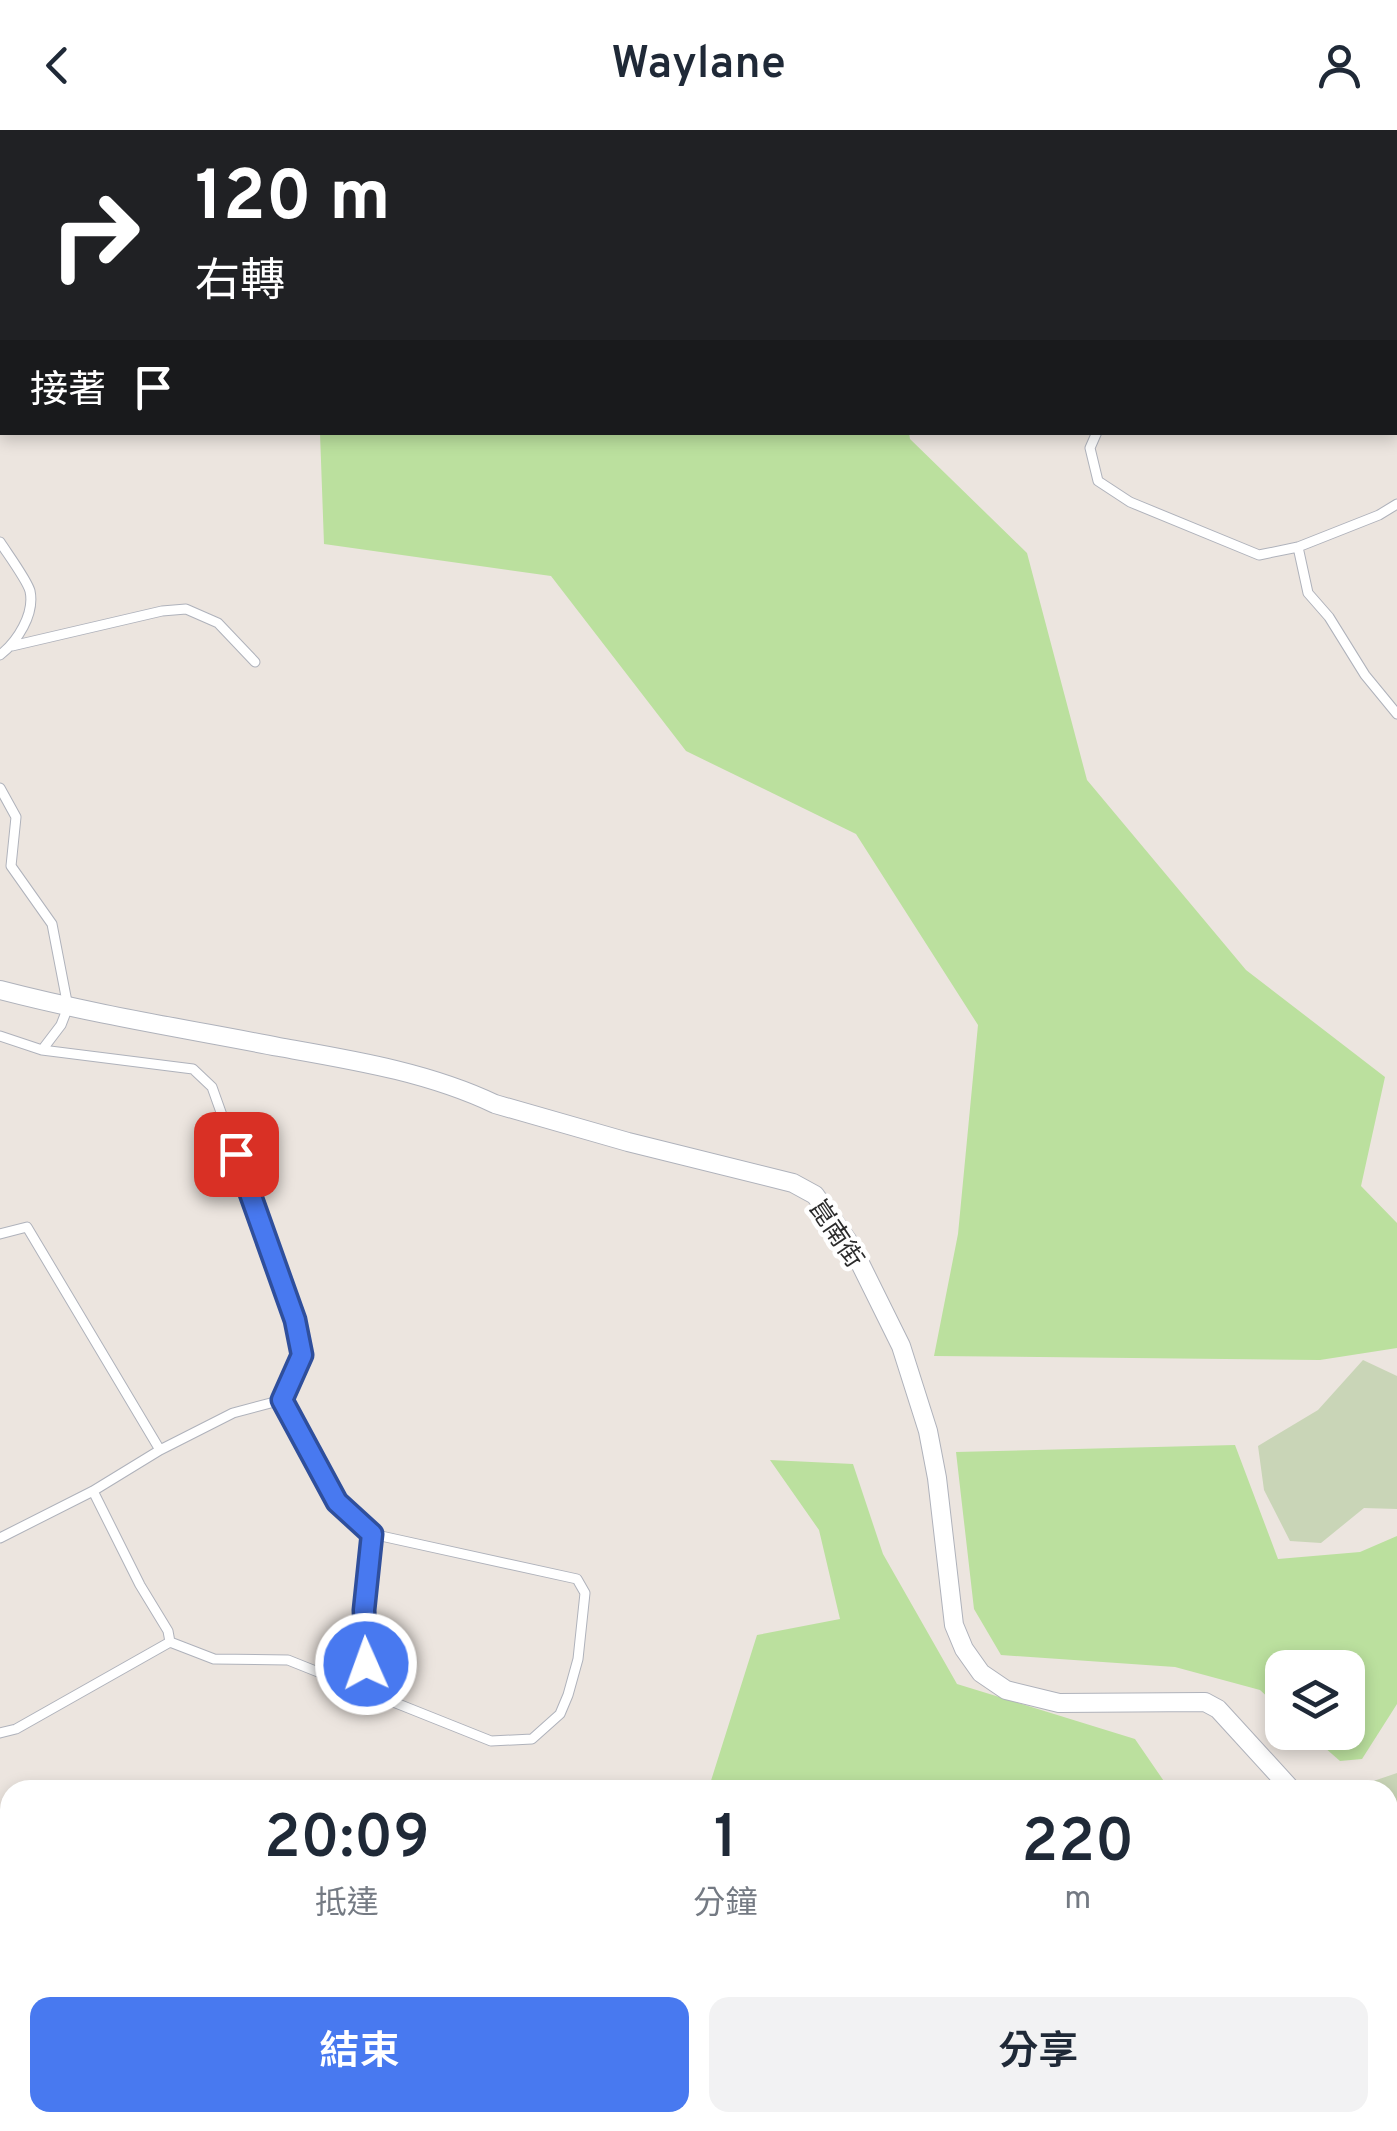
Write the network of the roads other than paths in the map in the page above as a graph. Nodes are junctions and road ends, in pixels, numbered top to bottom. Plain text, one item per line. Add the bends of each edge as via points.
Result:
1 (1096, 435) edge
2 (1397, 504) edge
3 (0, 542) edge
4 (1298, 547) junction
5 (12, 646) junction
6 (0, 655) edge
7 (255, 662) dead end
8 (1397, 714) edge
9 (0, 788) edge
10 (0, 990) edge
11 (68, 1008) junction
12 (0, 1036) edge
13 (42, 1050) junction
14 (0, 1234) edge
15 (282, 1400) junction
16 (160, 1450) junction
17 (93, 1490) junction
18 (372, 1534) junction
19 (0, 1538) edge
20 (170, 1642) junction
21 (368, 1692) junction
22 (0, 1733) edge
23 (1283, 1780) edge

1 - 4 lane via 1090,448 1098,481 1130,502 1258,555
2 - 4 lane
3 - 5 lane via 30,591 29,614
4 - 8 lane via 1308,593
5 - 6 lane
5 - 7 lane via 186,610 218,623
9 - 11 lane via 16,818 11,866 52,924
10 - 11 street, 崑南街
11 - 13 lane
11 - 23 street, 崑南街 via 408,1073 815,1194 852,1248 900,1346 928,1430 954,1625 981,1674 1006,1690 1059,1704 1205,1702
12 - 13 lane
13 - 15 lane via 193,1068 212,1087 295,1320 302,1355
14 - 16 lane via 27,1227
15 - 16 lane via 233,1413
15 - 18 lane via 337,1502
16 - 17 lane
17 - 19 lane
17 - 20 lane
18 - 21 lane via 364,1610
18 - 21 lane via 577,1579 585,1592 568,1695 560,1714 532,1739 491,1741
20 - 21 lane via 214,1658 288,1660
20 - 22 lane

